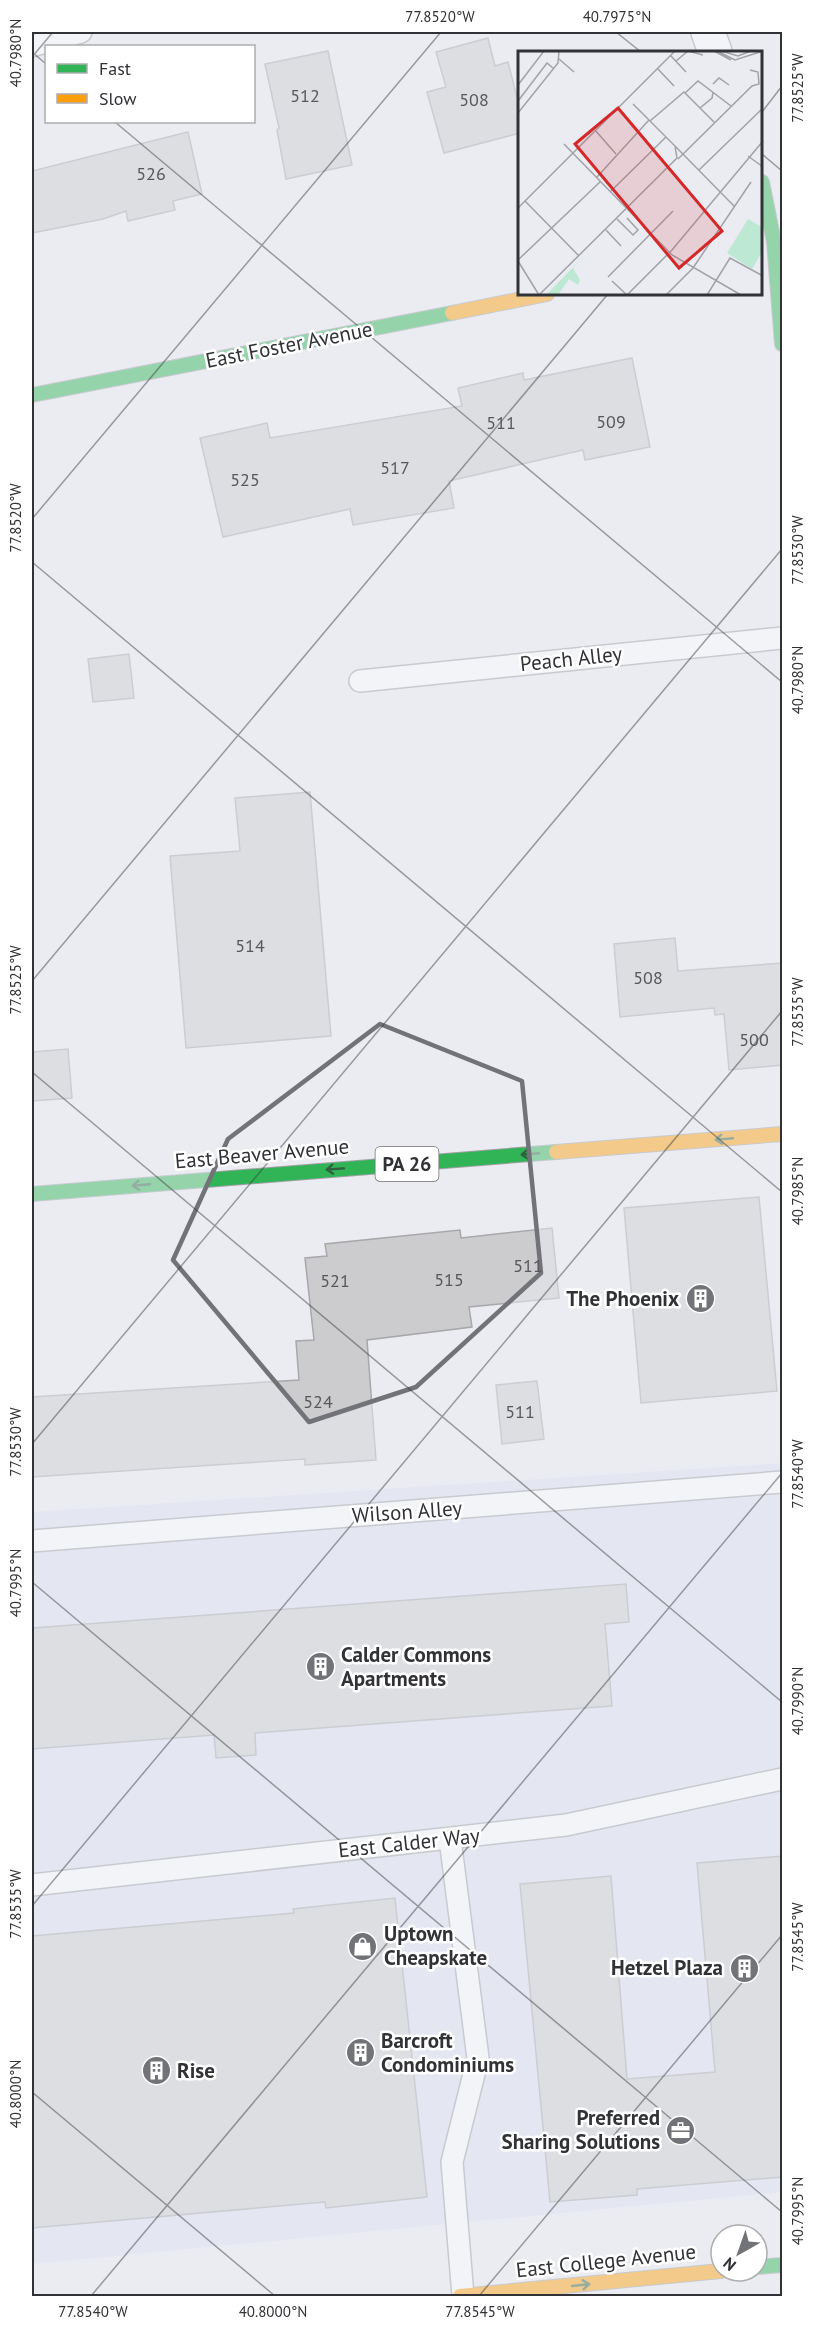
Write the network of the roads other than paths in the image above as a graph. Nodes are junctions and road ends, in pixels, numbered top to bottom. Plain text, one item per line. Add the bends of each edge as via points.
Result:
1 (81, 32) edge
2 (708, 32) edge
3 (32, 46) edge
4 (715, 51) edge
5 (763, 185) edge
6 (773, 252) edge
7 (537, 296) edge
8 (783, 344) edge
9 (32, 395) edge
10 (783, 638) edge
11 (360, 681) dead end
12 (783, 1134) edge
13 (32, 1194) edge
14 (783, 1482) edge
15 (32, 1541) edge
16 (783, 1779) edge
17 (450, 1839) junction
18 (32, 1885) edge
19 (709, 2272) edge
20 (462, 2296) edge

1 - 3 lane
2 - 4 street
5 - 6 main road via 769,205
6 - 8 main road
7 - 9 main road, East Foster Avenue
10 - 11 lane, Peach Alley
12 -> 13 main road, East Beaver Avenue / PA 26
14 - 15 lane, Wilson Alley
16 - 17 lane, East Calder Way via 566,1825
17 - 18 lane, East Calder Way
17 - 20 lane via 478,2058 452,2162
20 -> 19 main road, East College Avenue

